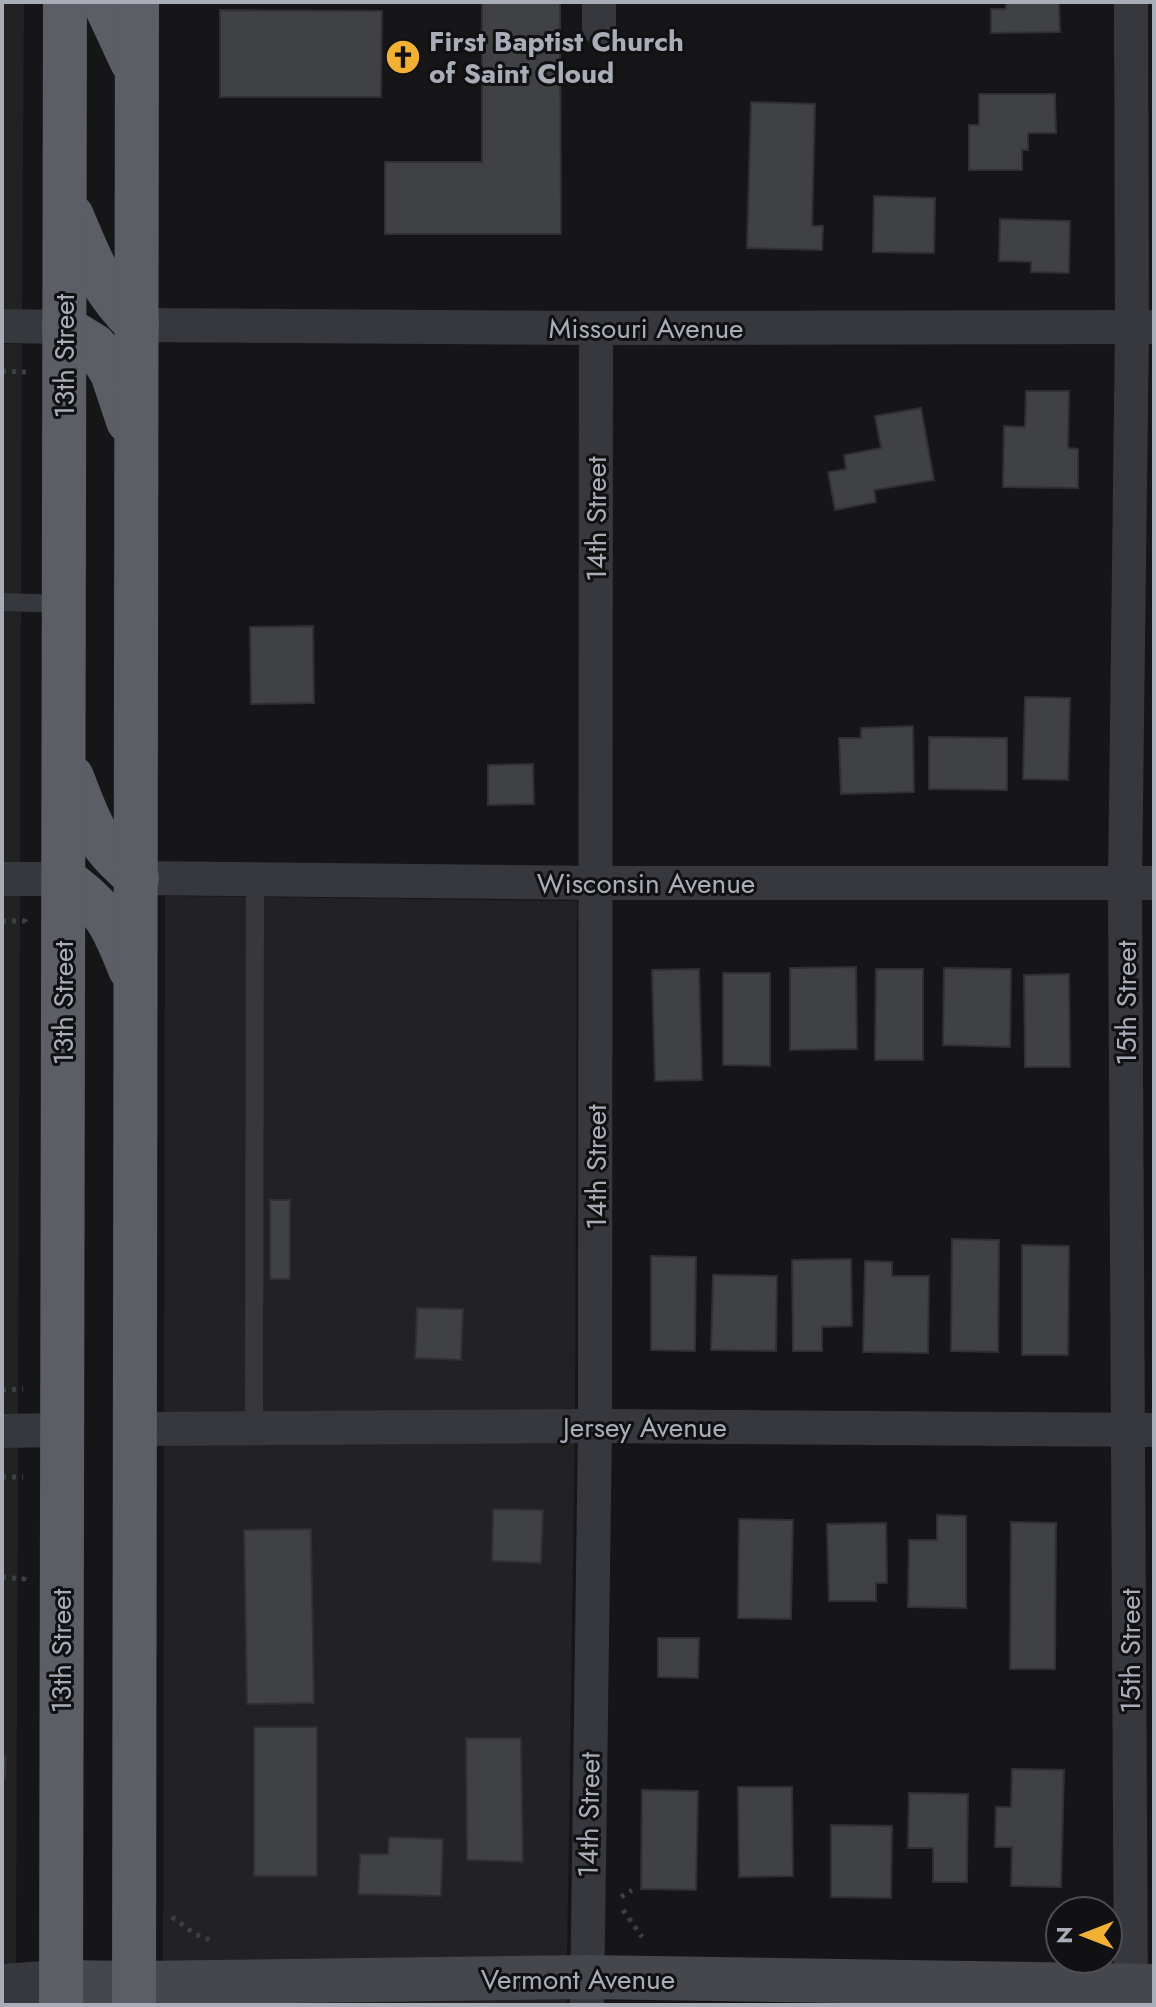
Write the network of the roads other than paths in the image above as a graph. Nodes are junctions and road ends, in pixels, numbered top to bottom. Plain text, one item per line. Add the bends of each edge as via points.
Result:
1 (65, 2) edge
2 (104, 2) edge
3 (137, 2) edge
4 (1131, 2) edge
5 (136, 72) junction
6 (64, 199) junction
7 (137, 325) junction
8 (2, 326) edge
9 (64, 327) junction
10 (1143, 327) edge
11 (596, 328) junction
12 (137, 450) junction
13 (2, 602) edge
14 (65, 604) junction
15 (65, 759) junction
16 (137, 878) junction
17 (2, 879) edge
18 (64, 879) junction
19 (255, 880) junction
20 (597, 883) junction
21 (1140, 883) edge
22 (137, 986) junction
23 (595, 1426) junction
24 (254, 1428) junction
25 (136, 1429) junction
26 (61, 1430) junction
27 (1141, 1430) edge
28 (2, 1431) edge
29 (2, 1986) edge
30 (587, 1991) edge
31 (61, 1993) edge
32 (1139, 1993) edge
33 (134, 1994) edge

1 - 6 highway, 13th Street
2 - 5 highway
3 - 5 highway
4 - 10 street, 15th Street
5 - 7 highway
6 - 7 highway via 99,280
6 - 9 highway, 13th Street
7 - 11 street, Missouri Avenue
7 - 12 highway
8 - 9 street
9 - 12 highway via 95,346 112,373
9 - 14 highway, 13th Street
10 - 11 street, Missouri Avenue
10 - 21 street, 15th Street
11 - 20 street, 14th Street
12 - 16 highway
13 - 14 lane
14 - 15 highway, 13th Street
15 - 16 highway via 91,827 111,856
15 - 18 highway, 13th Street
16 - 19 street, Wisconsin Avenue
16 - 22 highway
17 - 18 street
18 - 22 highway via 93,900 114,927
18 - 26 highway, 13th Street
19 - 20 street, Wisconsin Avenue
19 - 24 lane
20 - 21 street, Wisconsin Avenue
20 - 23 street, 14th Street
21 - 27 street, 15th Street
22 - 25 highway
23 - 24 street, Jersey Avenue
23 - 27 street, Jersey Avenue
23 - 30 street, 14th Street
24 - 25 street, Jersey Avenue
25 - 33 highway
26 - 28 street
26 - 31 highway, 13th Street
27 - 32 street, 15th Street
29 - 31 street, Vermont Avenue
30 - 32 main road, Vermont Avenue
30 - 33 main road, Vermont Avenue via 476,1986
31 - 33 main road, Vermont Avenue

